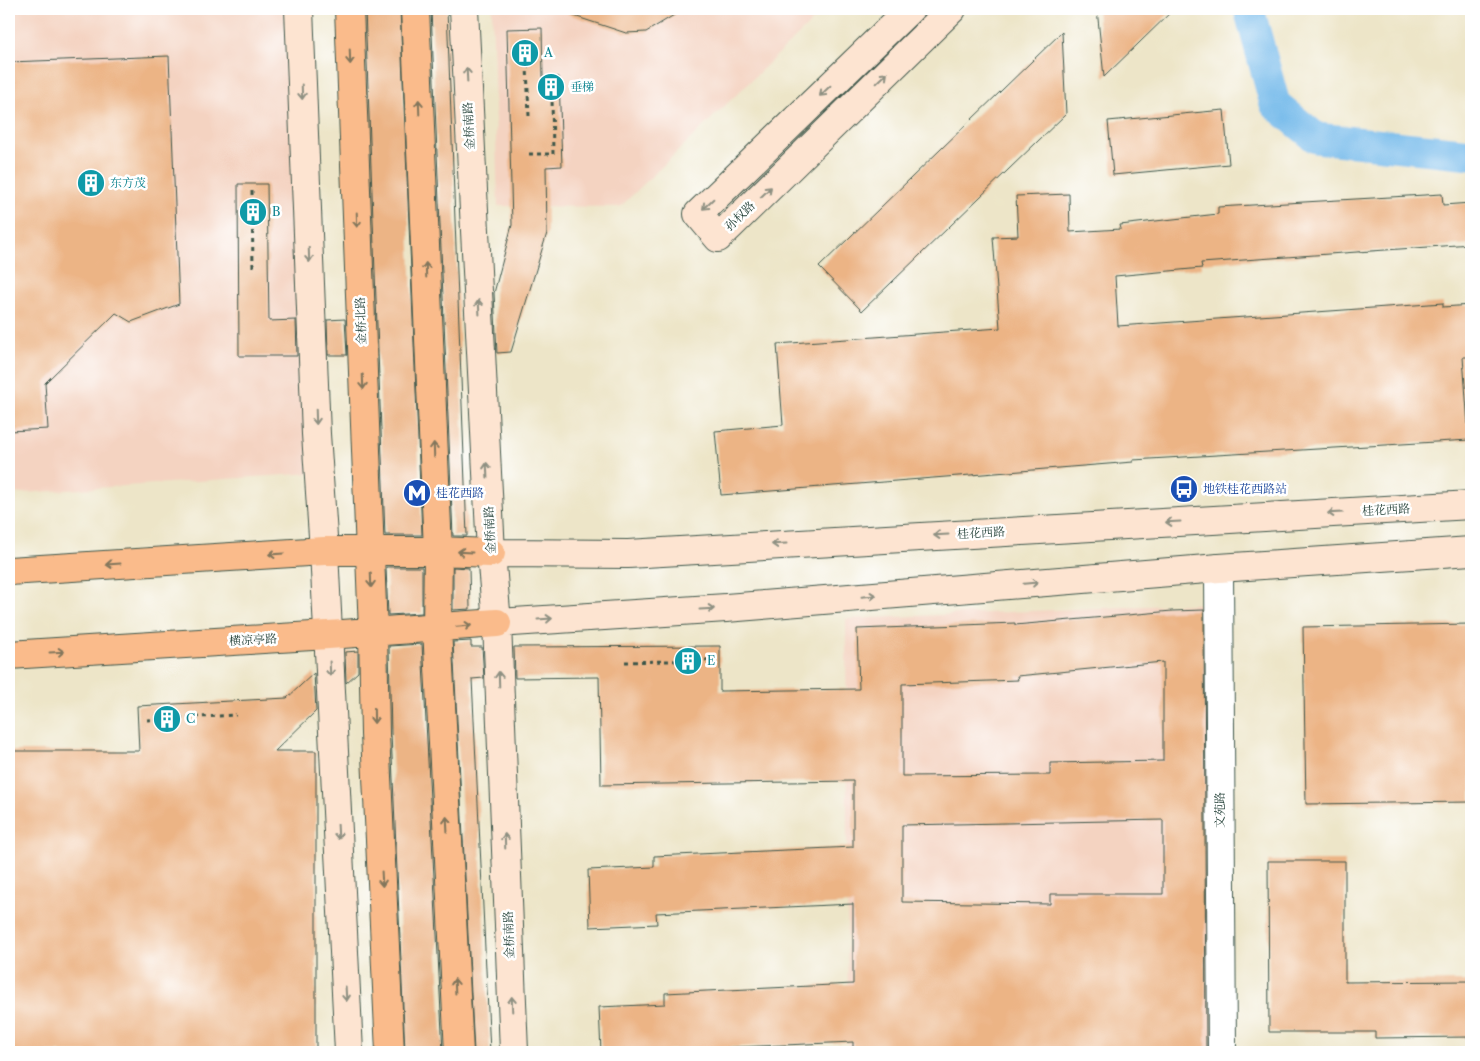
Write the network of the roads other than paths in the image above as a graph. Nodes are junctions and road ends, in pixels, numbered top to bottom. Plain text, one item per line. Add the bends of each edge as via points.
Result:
1 (299, 9) edge
2 (348, 9) edge
3 (415, 9) edge
4 (464, 9) edge
5 (910, 9) edge
6 (952, 9) edge
7 (1471, 505) edge
8 (324, 551) junction
9 (370, 551) junction
10 (438, 551) junction
11 (1471, 551) edge
12 (491, 553) junction
13 (1218, 568) junction
14 (9, 571) edge
15 (497, 623) junction
16 (437, 628) junction
17 (373, 632) junction
18 (328, 636) junction
19 (9, 655) edge
20 (349, 1052) edge
21 (390, 1052) edge
22 (459, 1052) edge
23 (514, 1052) edge
24 (1222, 1052) edge

1 -> 8 main road via 316,434
2 -> 9 main road, 金桥北路
10 -> 3 main road
12 -> 4 main road, 金桥南路
5 -> 6 main road, 孙权路 via 698,214 718,238
7 -> 12 main road, 桂花西路 via 628,554
8 - 9 main road
8 -> 14 main road
8 - 18 main road
9 - 10 main road
9 -> 17 main road, 金桥北路
12 -> 10 main road
10 - 16 main road
11 - 13 main road
12 - 15 main road, 金桥南路
15 -> 13 main road
13 - 24 street, 文苑路
16 -> 15 main road, 横凉亭路
23 -> 15 main road, 金桥南路
16 - 17 main road, 横凉亭路
22 -> 16 main road
17 - 18 main road, 横凉亭路
17 -> 21 main road
19 -> 18 main road, 横凉亭路
18 -> 20 main road

